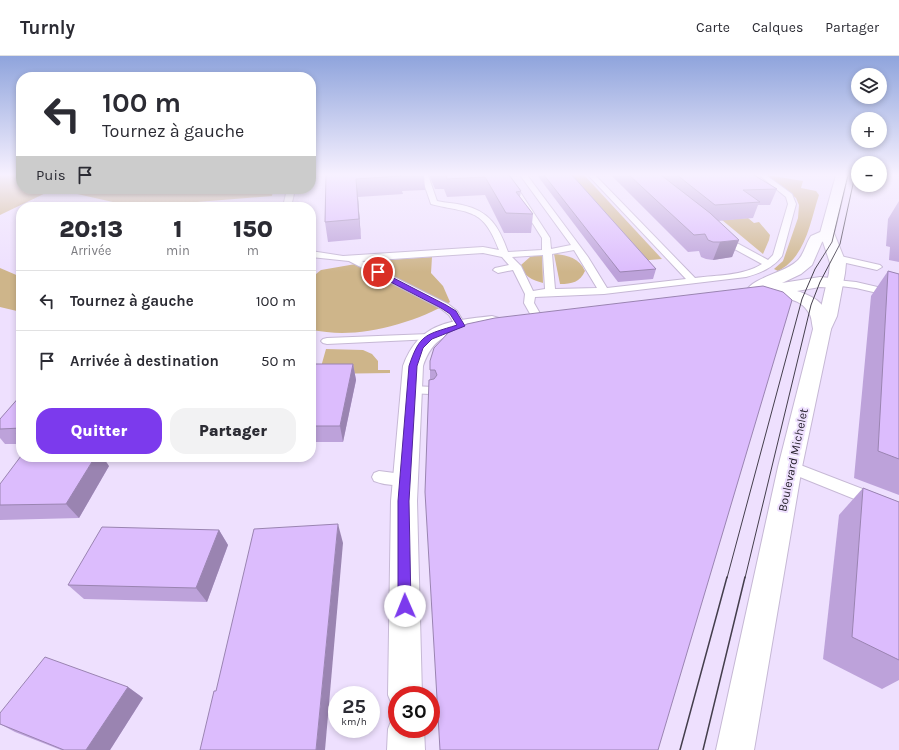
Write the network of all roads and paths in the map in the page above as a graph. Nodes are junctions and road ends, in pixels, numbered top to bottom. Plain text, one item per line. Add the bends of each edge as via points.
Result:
1 (458, 207) edge
2 (527, 207) edge
3 (547, 207) edge
4 (622, 207) edge
5 (791, 207) edge
6 (833, 207) edge
7 (712, 230) edge
8 (826, 233) junction
9 (576, 247) junction
10 (547, 252) junction
11 (316, 255) edge
12 (505, 255) junction
13 (836, 258) junction
14 (351, 259) junction
15 (768, 264) junction
16 (516, 266) junction
17 (877, 267) dead end
18 (498, 270) dead end
19 (693, 281) junction
20 (836, 283) junction
21 (604, 290) junction
22 (764, 291) junction
23 (550, 292) junction
24 (530, 294) junction
25 (899, 295) edge
26 (529, 318) joint
27 (461, 326) junction
28 (822, 329) junction
29 (429, 337) junction
30 (327, 341) dead end
31 (790, 467) junction
32 (899, 510) edge
33 (405, 686) edge
34 (406, 738) edge
35 (406, 750) edge
36 (736, 750) edge

1 - 12 lane via 474,211 490,221
2 - 10 lane via 546,238
3 - 9 lane
4 - 19 lane
5 - 15 lane via 781,245 773,261
6 - 8 street
7 - 15 lane via 724,240
8 - 13 street, Boulevard Michelet
8 - 22 street via 816,239 806,262 795,271 766,285 742,292
9 - 10 lane
9 - 21 lane
10 - 12 lane
10 - 23 lane
11 - 14 lane
12 - 14 lane via 483,250
12 - 16 lane
13 - 17 lane
13 - 20 street, Boulevard Michelet
14 - 27 lane via 444,306 453,313
15 - 19 lane via 746,274
16 - 18 lane
16 - 24 lane
19 - 21 lane
20 - 22 street via 820,282
20 - 25 lane
20 - 28 street, Boulevard Michelet
21 - 23 lane
22 - 28 street via 792,295 807,302 819,314
23 - 24 lane
24 - 26 lane
26 - 27 street
27 - 29 street
28 - 31 street, Boulevard Michelet
29 - 30 lane
29 - 33 street via 415,357 421,390 392,478
31 - 32 lane
31 - 36 street, Boulevard Michelet
34 - 35 street

